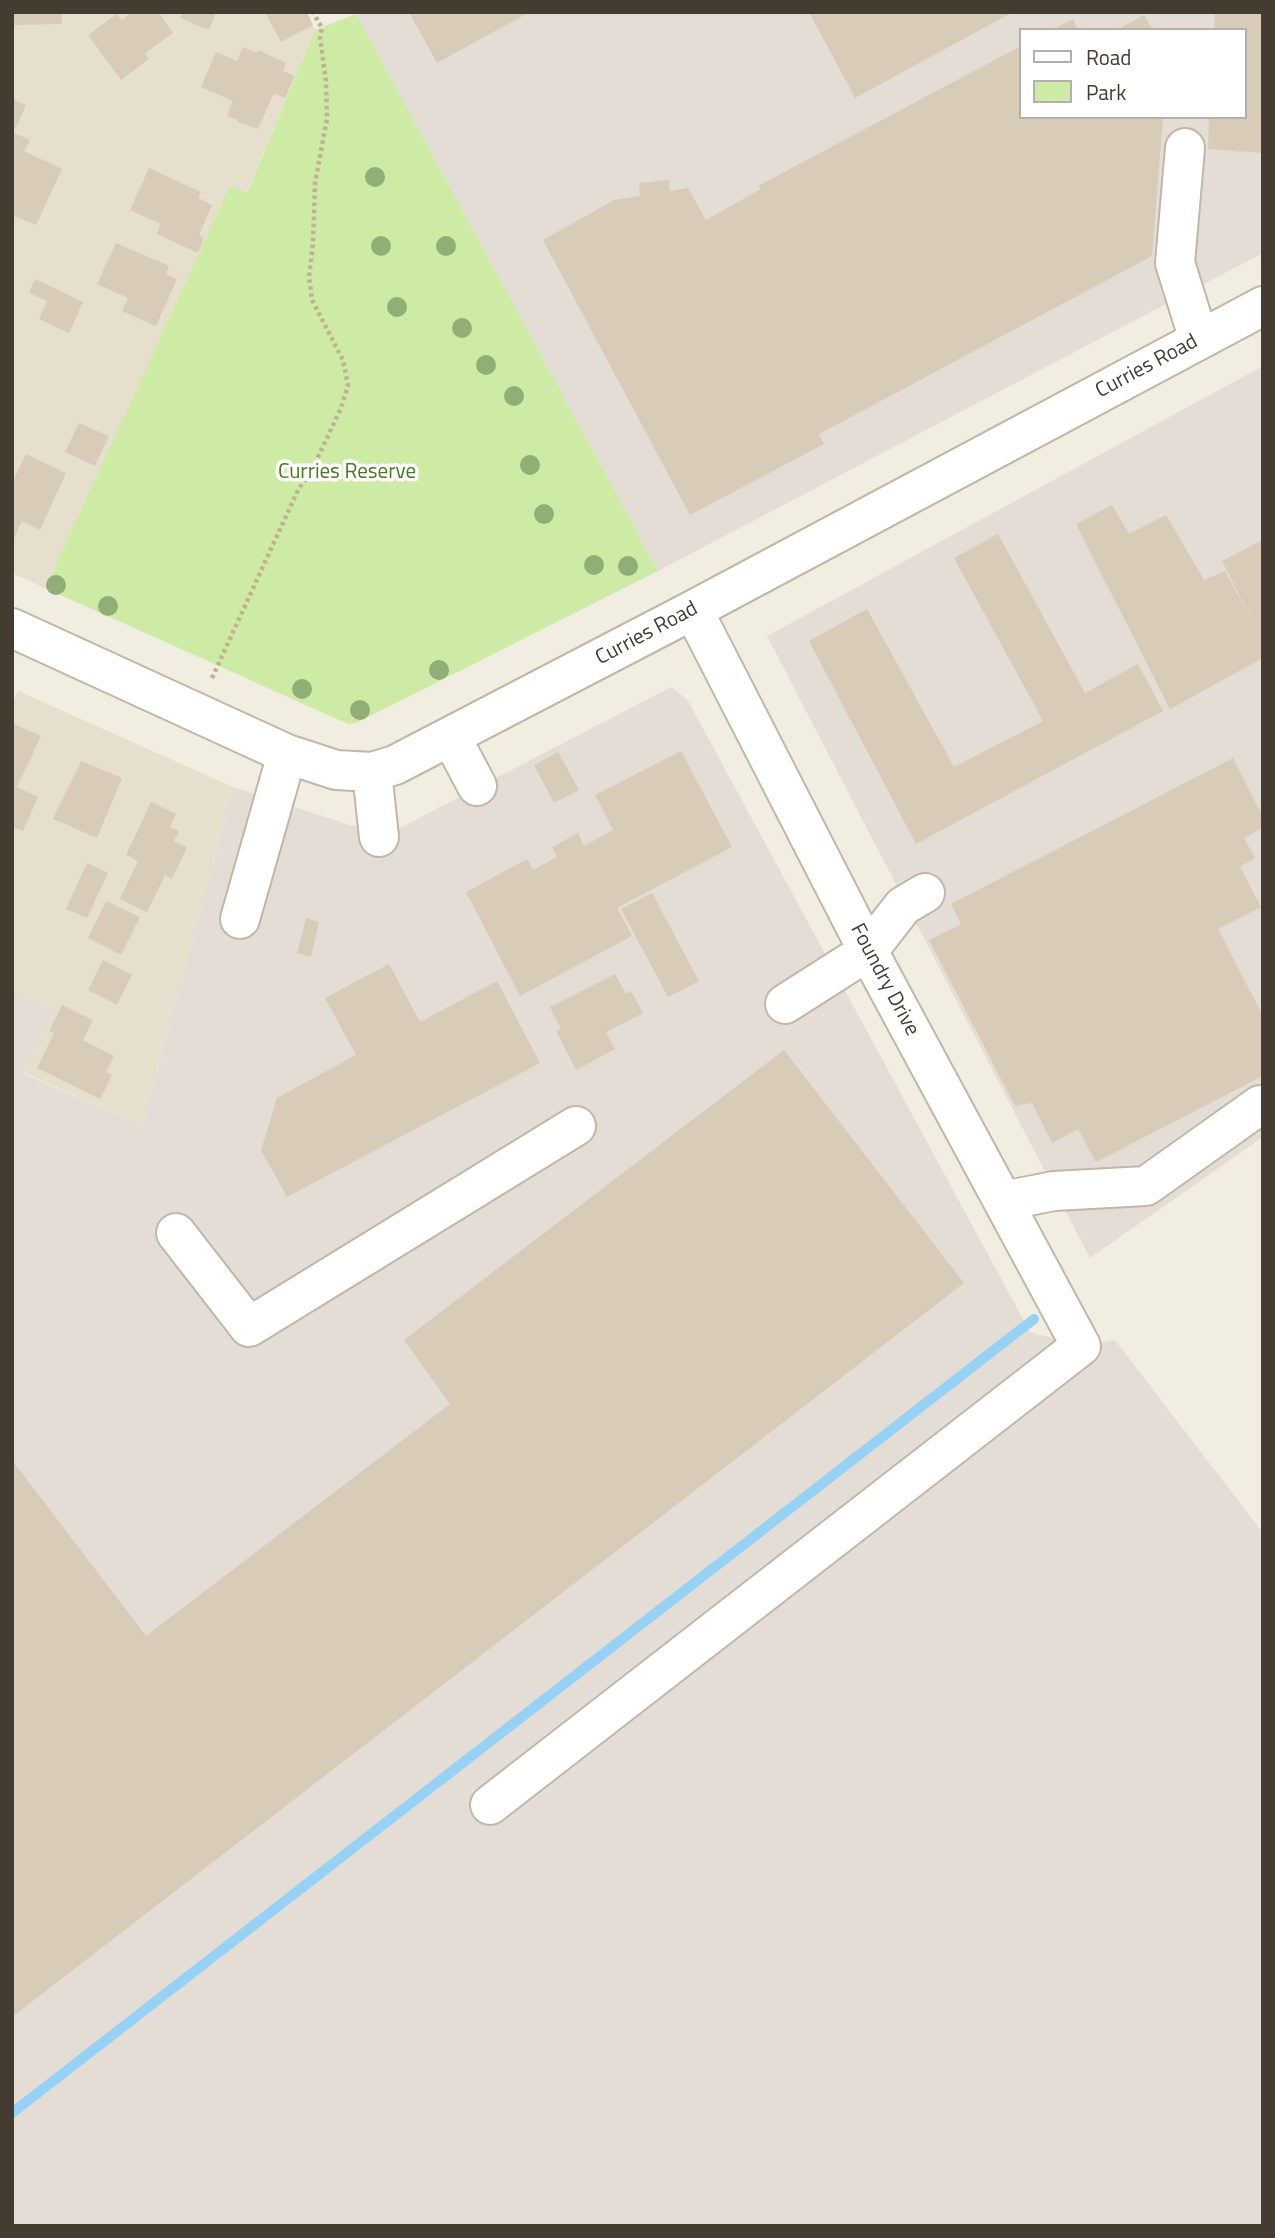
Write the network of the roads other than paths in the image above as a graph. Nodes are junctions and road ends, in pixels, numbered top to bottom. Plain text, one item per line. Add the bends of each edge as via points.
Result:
1 (1185, 148) dead end
2 (1263, 306) edge
3 (1199, 340) junction
4 (693, 610) junction
5 (12, 628) edge
6 (451, 737) junction
7 (287, 754) junction
8 (372, 772) junction
9 (477, 786) dead end
10 (379, 836) dead end
11 (925, 893) dead end
12 (240, 919) dead end
13 (868, 951) junction
14 (785, 1004) dead end
15 (1260, 1105) dead end
16 (576, 1126) dead end
17 (1003, 1201) junction
18 (176, 1233) dead end
19 (490, 1805) dead end

1 - 3 street via 1175,263
2 - 3 street, Curries Road
3 - 4 street, Curries Road
4 - 6 street, Curries Road
4 - 13 street, Foundry Drive
5 - 7 street, Curries Road
6 - 8 street, Curries Road
6 - 9 street
7 - 8 street, Curries Road via 336,770
7 - 12 street
8 - 10 street
11 - 13 street via 903,906
13 - 14 street
13 - 17 street, Foundry Drive
15 - 17 street via 1146,1186 1054,1191
16 - 18 street via 249,1326
17 - 19 street, Foundry Drive via 1081,1346

